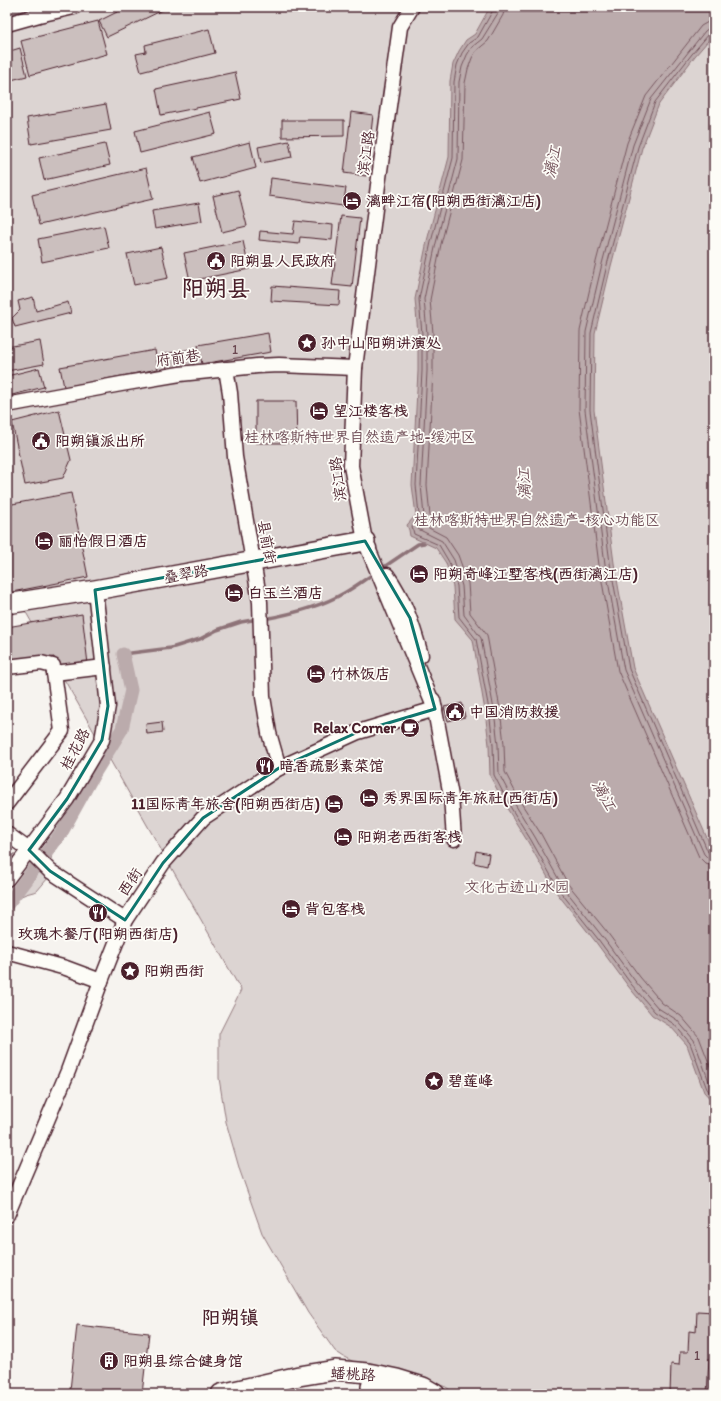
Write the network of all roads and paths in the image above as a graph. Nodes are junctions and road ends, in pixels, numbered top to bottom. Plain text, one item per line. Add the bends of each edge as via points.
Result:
1 (74, 7) edge
2 (412, 7) edge
3 (7, 24) edge
4 (355, 368) junction
5 (226, 369) junction
6 (7, 405) edge
7 (365, 541) junction
8 (254, 562) junction
9 (95, 590) junction
10 (7, 604) edge
11 (103, 665) junction
12 (7, 667) edge
13 (54, 673) junction
14 (435, 709) junction
15 (279, 768) junction
16 (7, 803) edge
17 (7, 834) edge
18 (454, 839) dead end
19 (29, 850) junction
20 (7, 879) edge
21 (125, 920) junction
22 (7, 952) edge
23 (101, 981) junction
24 (7, 1215) edge
25 (221, 1394) edge
26 (268, 1394) edge
27 (399, 1394) edge
28 (435, 1394) edge

1 - 3 street
2 - 4 street, 滨江路 via 400,27
4 - 5 street, 府前巷 via 279,365
4 - 7 street, 滨江路 via 351,466
5 - 6 street, 府前巷 via 180,374
5 - 8 street, 县前街 via 235,457
7 - 8 street, 叠翠路
7 - 10 street
7 - 14 street
7 - 14 street, 滨江路 via 401,598 410,618
8 - 9 street, 叠翠路
8 - 15 street, 县前街 via 260,602 263,696 269,734
9 - 10 street, 叠翠路
9 - 11 street, 桂花路
11 - 13 street
11 - 19 street, 桂花路 via 108,706 102,740 67,798
12 - 13 street via 41,663 53,666
13 - 16 street via 62,731
14 - 15 street, 西街 via 358,732
14 - 18 street, 滨江路 via 451,796
15 - 21 street, 西街 via 203,818 163,863
17 - 19 street
19 - 20 street, 桂花路
19 - 21 street via 50,871
21 - 23 street, 西街
22 - 23 street via 66,968
23 - 24 street, 西街 via 68,1071
25 - 28 street, 蟠桃路 via 335,1370 397,1379 423,1387
26 - 27 street, 蟠桃路 via 335,1380 391,1390

